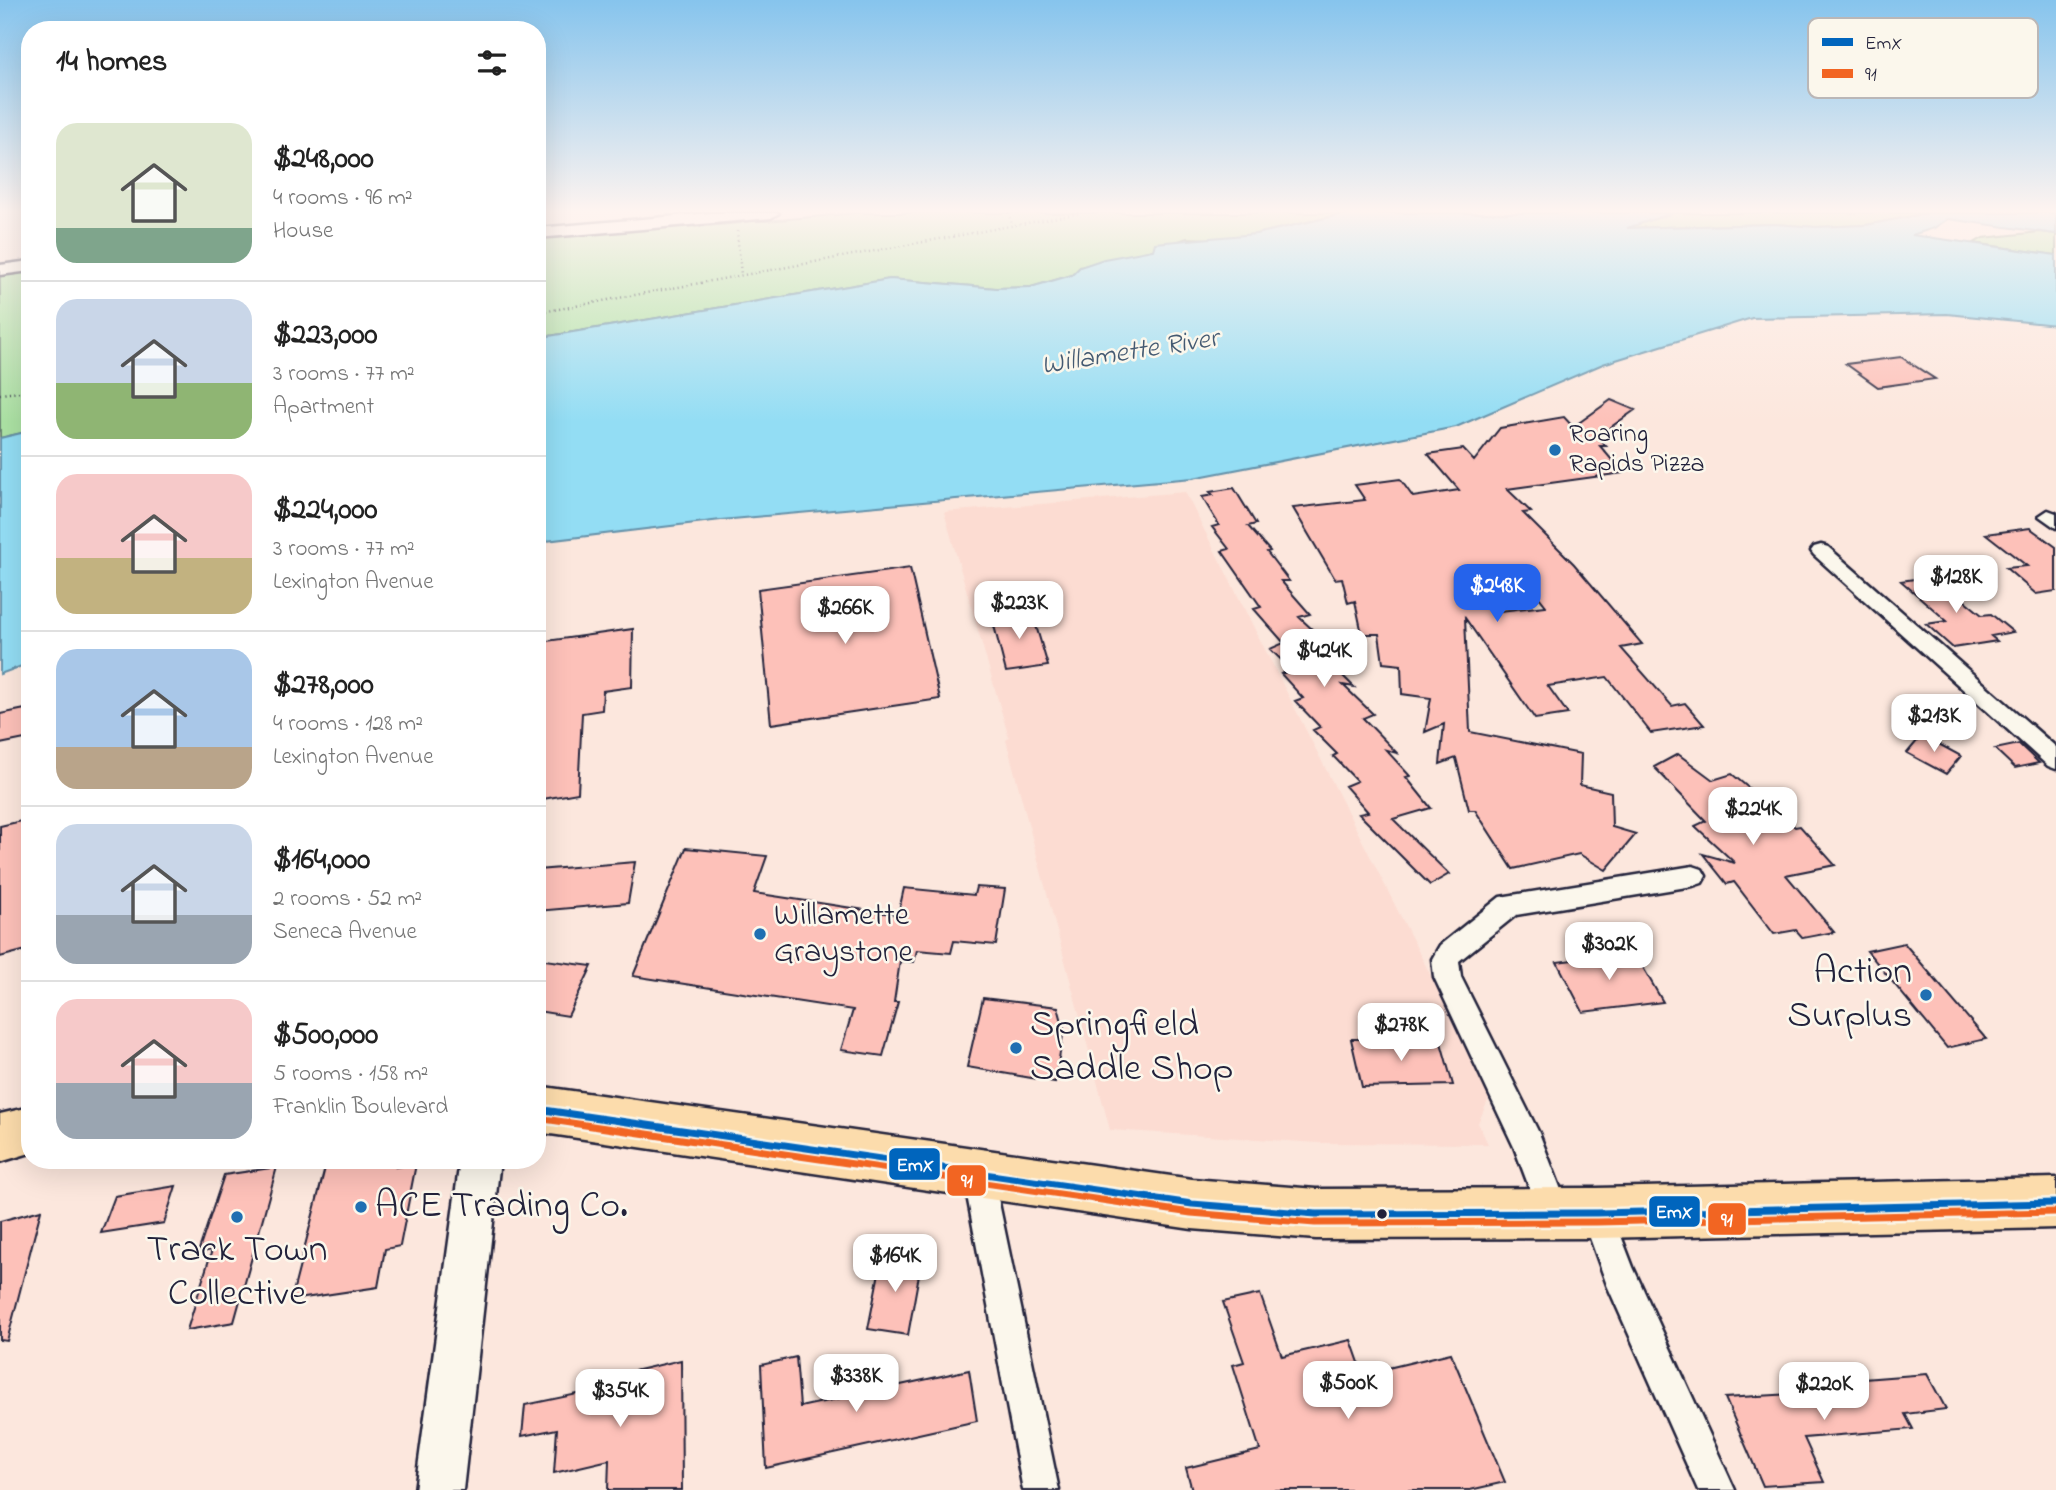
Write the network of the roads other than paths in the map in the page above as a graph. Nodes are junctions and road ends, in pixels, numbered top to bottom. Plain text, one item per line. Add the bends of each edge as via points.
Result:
1 (1821, 551) dead end
2 (2056, 760) edge
3 (1693, 876) dead end
4 (546, 1110) edge
5 (21, 1132) edge
6 (0, 1138) edge
7 (479, 1169) edge
8 (978, 1174) junction
9 (2056, 1203) edge
10 (1576, 1213) junction
11 (439, 1490) edge
12 (1041, 1490) edge
13 (1717, 1490) edge

1 - 2 street
3 - 10 street via 1509,905 1445,959 1448,977 1528,1143
4 - 8 main road
5 - 6 main road
7 - 11 street
8 - 10 main road via 1192,1204 1316,1214
8 - 12 street
9 - 10 main road
10 - 13 street via 1619,1273

